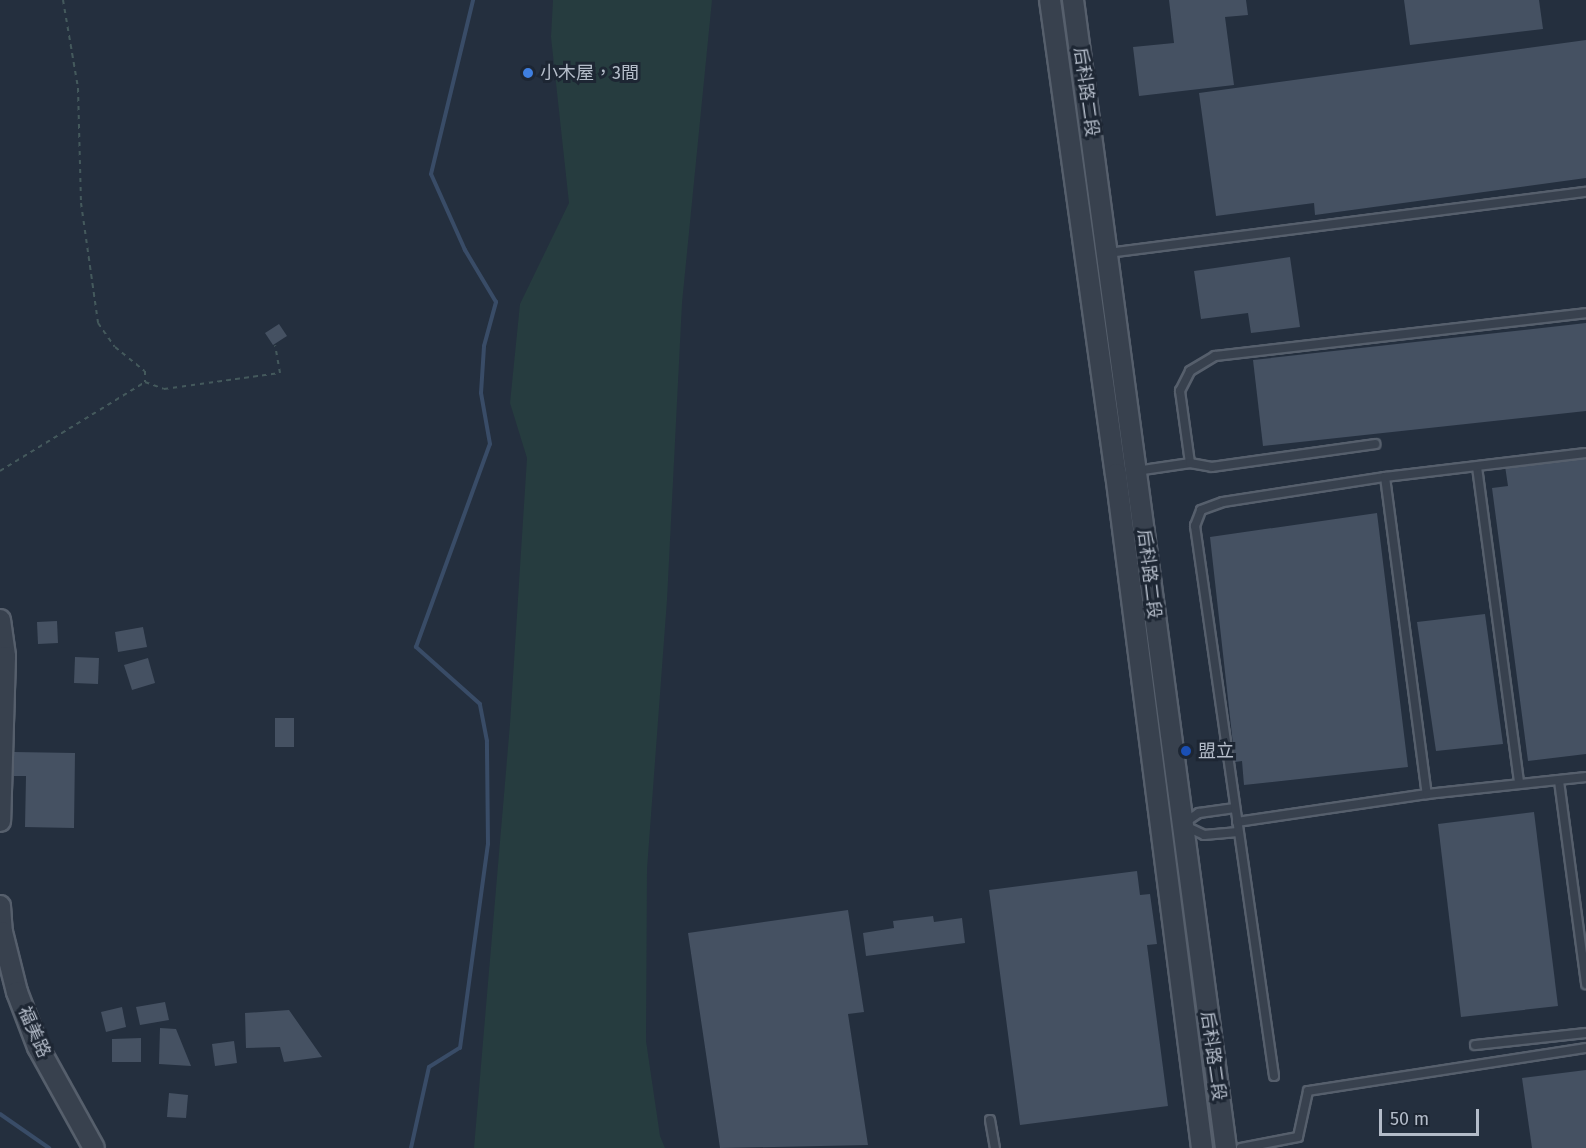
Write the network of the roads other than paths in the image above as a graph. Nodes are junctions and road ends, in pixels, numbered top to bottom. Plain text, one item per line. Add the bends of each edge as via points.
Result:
1 (1050, 0) edge
2 (1073, 0) edge
3 (1586, 192) edge
4 (1108, 252) junction
5 (1084, 256) junction
6 (1586, 313) edge
7 (1375, 444) dead end
8 (1586, 453) edge
9 (1190, 463) junction
10 (1477, 467) junction
11 (1136, 471) junction
12 (1385, 477) junction
13 (0, 620) edge
14 (1586, 777) edge
15 (1558, 781) junction
16 (1519, 782) junction
17 (1427, 794) junction
18 (1235, 808) junction
19 (0, 820) edge
20 (1236, 822) junction
21 (1181, 825) junction
22 (1161, 827) junction
23 (1238, 832) junction
24 (0, 906) edge
25 (1586, 984) edge
26 (1586, 1033) edge
27 (1475, 1045) dead end
28 (1586, 1048) edge
29 (1274, 1076) dead end
30 (990, 1120) dead end
31 (94, 1148) edge
32 (995, 1148) edge
33 (1202, 1148) edge
34 (1226, 1148) edge
35 (1241, 1148) edge

1 - 5 street, 后科路二段
2 - 4 street, 后科路二段
3 - 4 lane
4 - 5 street
4 - 11 street, 后科路二段
5 - 22 street, 后科路二段
6 - 9 lane via 1215,356 1190,370 1180,391
7 - 9 lane via 1212,467
8 - 10 lane
9 - 11 lane
10 - 12 lane
10 - 16 lane
11 - 21 street, 后科路二段
12 - 17 lane
12 - 18 lane via 1223,501 1201,510 1195,526
13 - 19 street via 5,657
14 - 15 lane
15 - 16 lane
15 - 25 lane
16 - 17 lane
17 - 20 lane
18 - 20 lane
18 - 21 lane via 1199,813
20 - 23 lane
21 - 22 street
21 - 23 lane via 1204,835
21 - 34 street, 后科路二段
22 - 33 street, 后科路二段
23 - 29 lane
24 - 31 street, 福美路 via 2,932 17,992 39,1047
26 - 27 lane
28 - 35 lane via 1308,1091 1298,1137
30 - 32 lane

